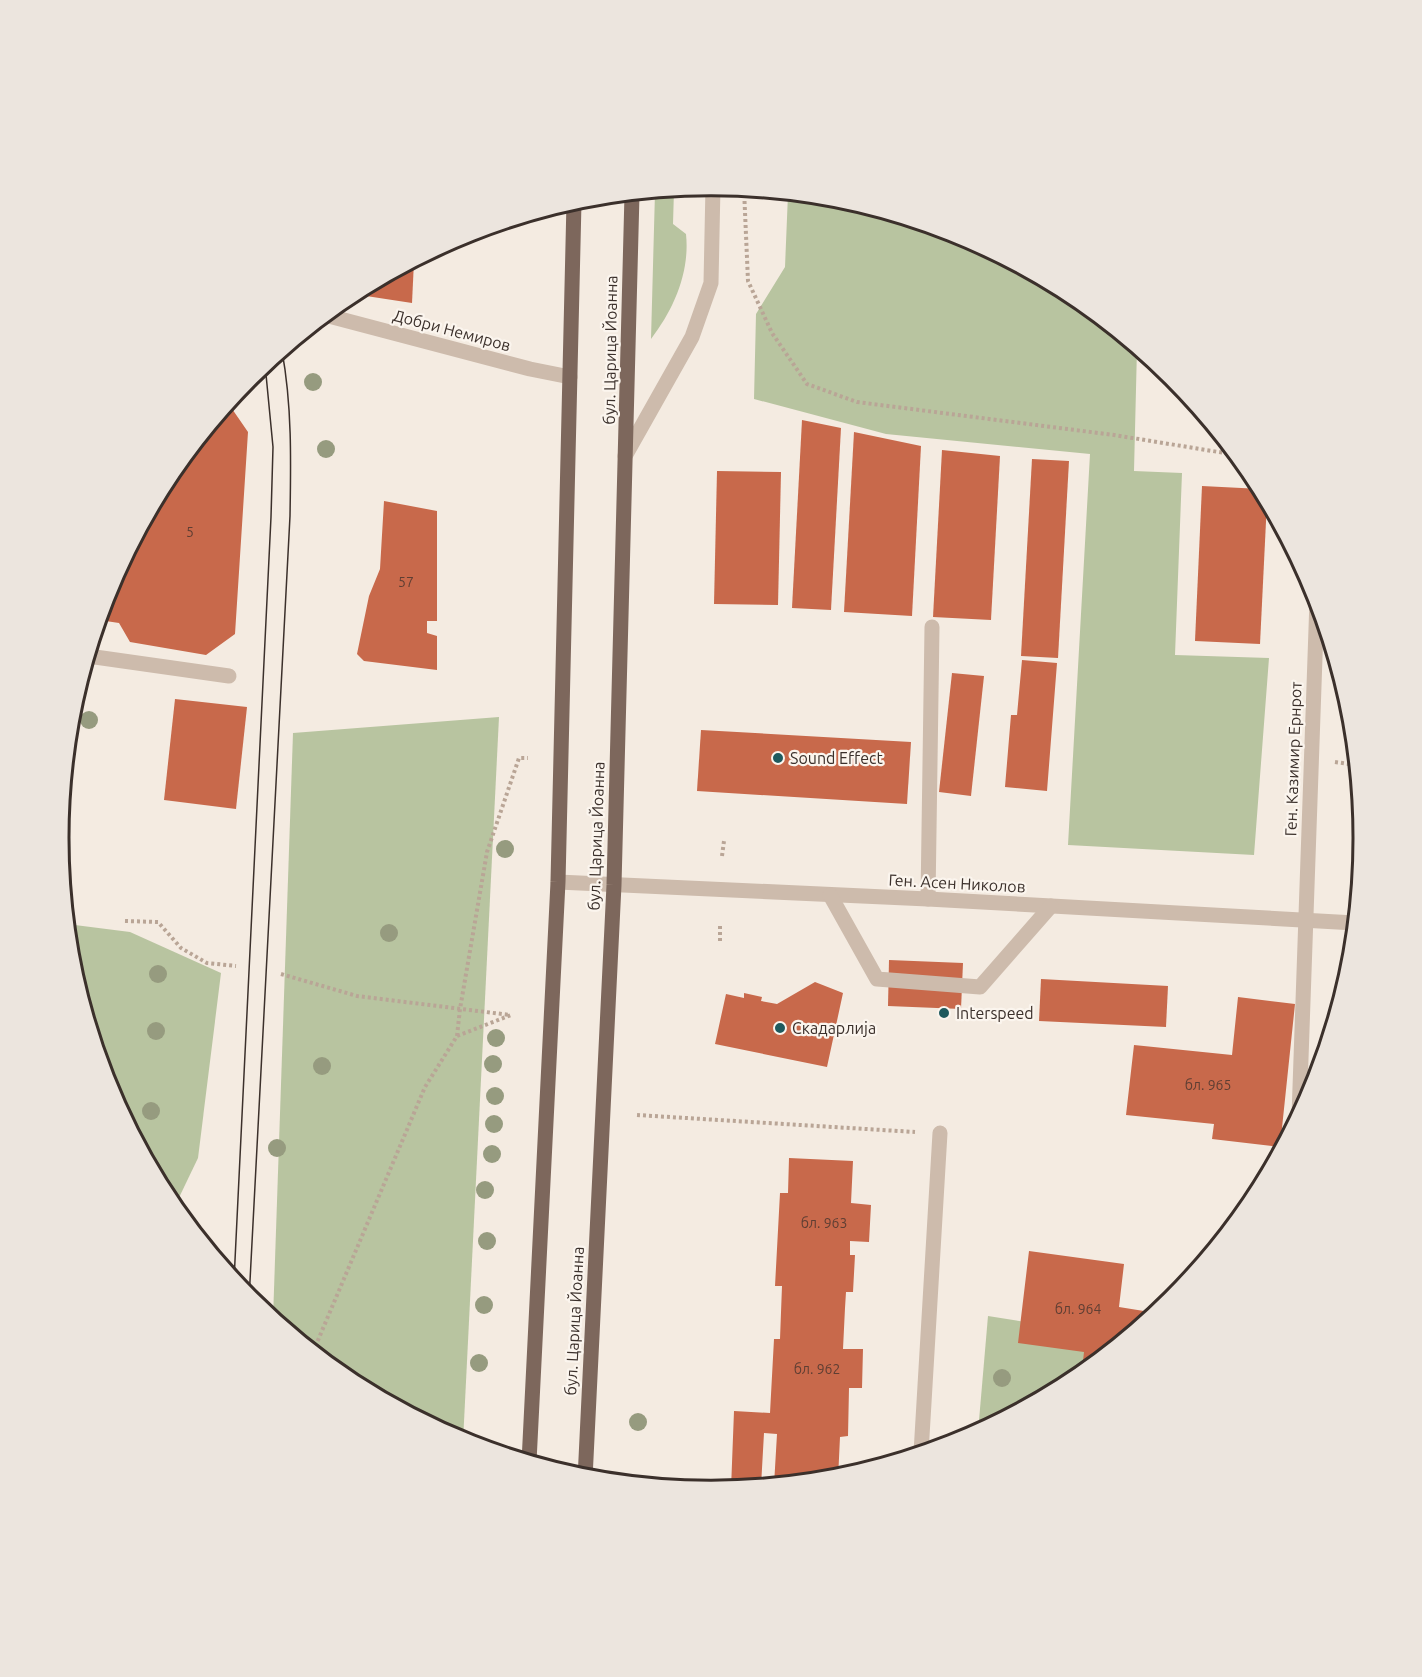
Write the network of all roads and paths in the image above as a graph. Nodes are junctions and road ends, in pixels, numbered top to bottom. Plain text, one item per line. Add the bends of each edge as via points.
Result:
1 (713, 196) edge
2 (744, 198) edge
3 (632, 202) edge
4 (573, 212) edge
5 (336, 318) edge
6 (570, 377) junction
7 (1224, 453) edge
8 (625, 456) junction
9 (1316, 624) edge
10 (932, 627) dead end
11 (95, 657) edge
12 (229, 676) dead end
13 (528, 758) dead end
14 (724, 841) dead end
15 (722, 856) dead end
16 (558, 882) junction
17 (614, 885) junction
18 (830, 895) junction
19 (928, 899) junction
20 (1051, 906) junction
21 (1305, 920) junction
22 (125, 921) dead end
23 (1348, 923) edge
24 (720, 926) dead end
25 (720, 941) dead end
26 (236, 966) dead end
27 (281, 974) dead end
28 (460, 1009) junction
29 (457, 1036) junction
30 (1300, 1094) edge
31 (637, 1115) dead end
32 (940, 1133) joint
33 (316, 1345) edge
34 (922, 1444) edge
35 (529, 1454) edge
36 (586, 1468) edge

1 - 8 street via 711,282 692,337
2 - 7 path via 748,281 772,333 807,384 857,402
3 - 8 main road, бул. Царица Йоанна
4 - 6 main road
5 - 6 street, Добри Немиров
6 - 16 main road
8 - 17 main road, бул. Царица Йоанна
9 - 21 street, Ген. Казимир Ернрот
10 - 19 street
11 - 12 street
13 - 28 path via 519,758 487,852
14 - 15 path
16 - 17 street, Ген. Асен Николов
16 - 35 main road
17 - 18 street, Ген. Асен Николов
17 - 36 main road, бул. Царица Йоанна
18 - 19 street, Ген. Асен Николов
18 - 20 street via 877,979 980,987
19 - 20 street, Ген. Асен Николов
20 - 21 street, Ген. Асен Николов
21 - 23 street, Ген. Асен Николов
21 - 30 street, Ген. Казимир Ернрот
22 - 26 path via 158,922 181,948 207,963
24 - 25 path
27 - 28 path via 357,996
28 - 29 path
28 - 29 path via 511,1015
29 - 33 path via 425,1087
31 - 32 path
32 - 34 street

